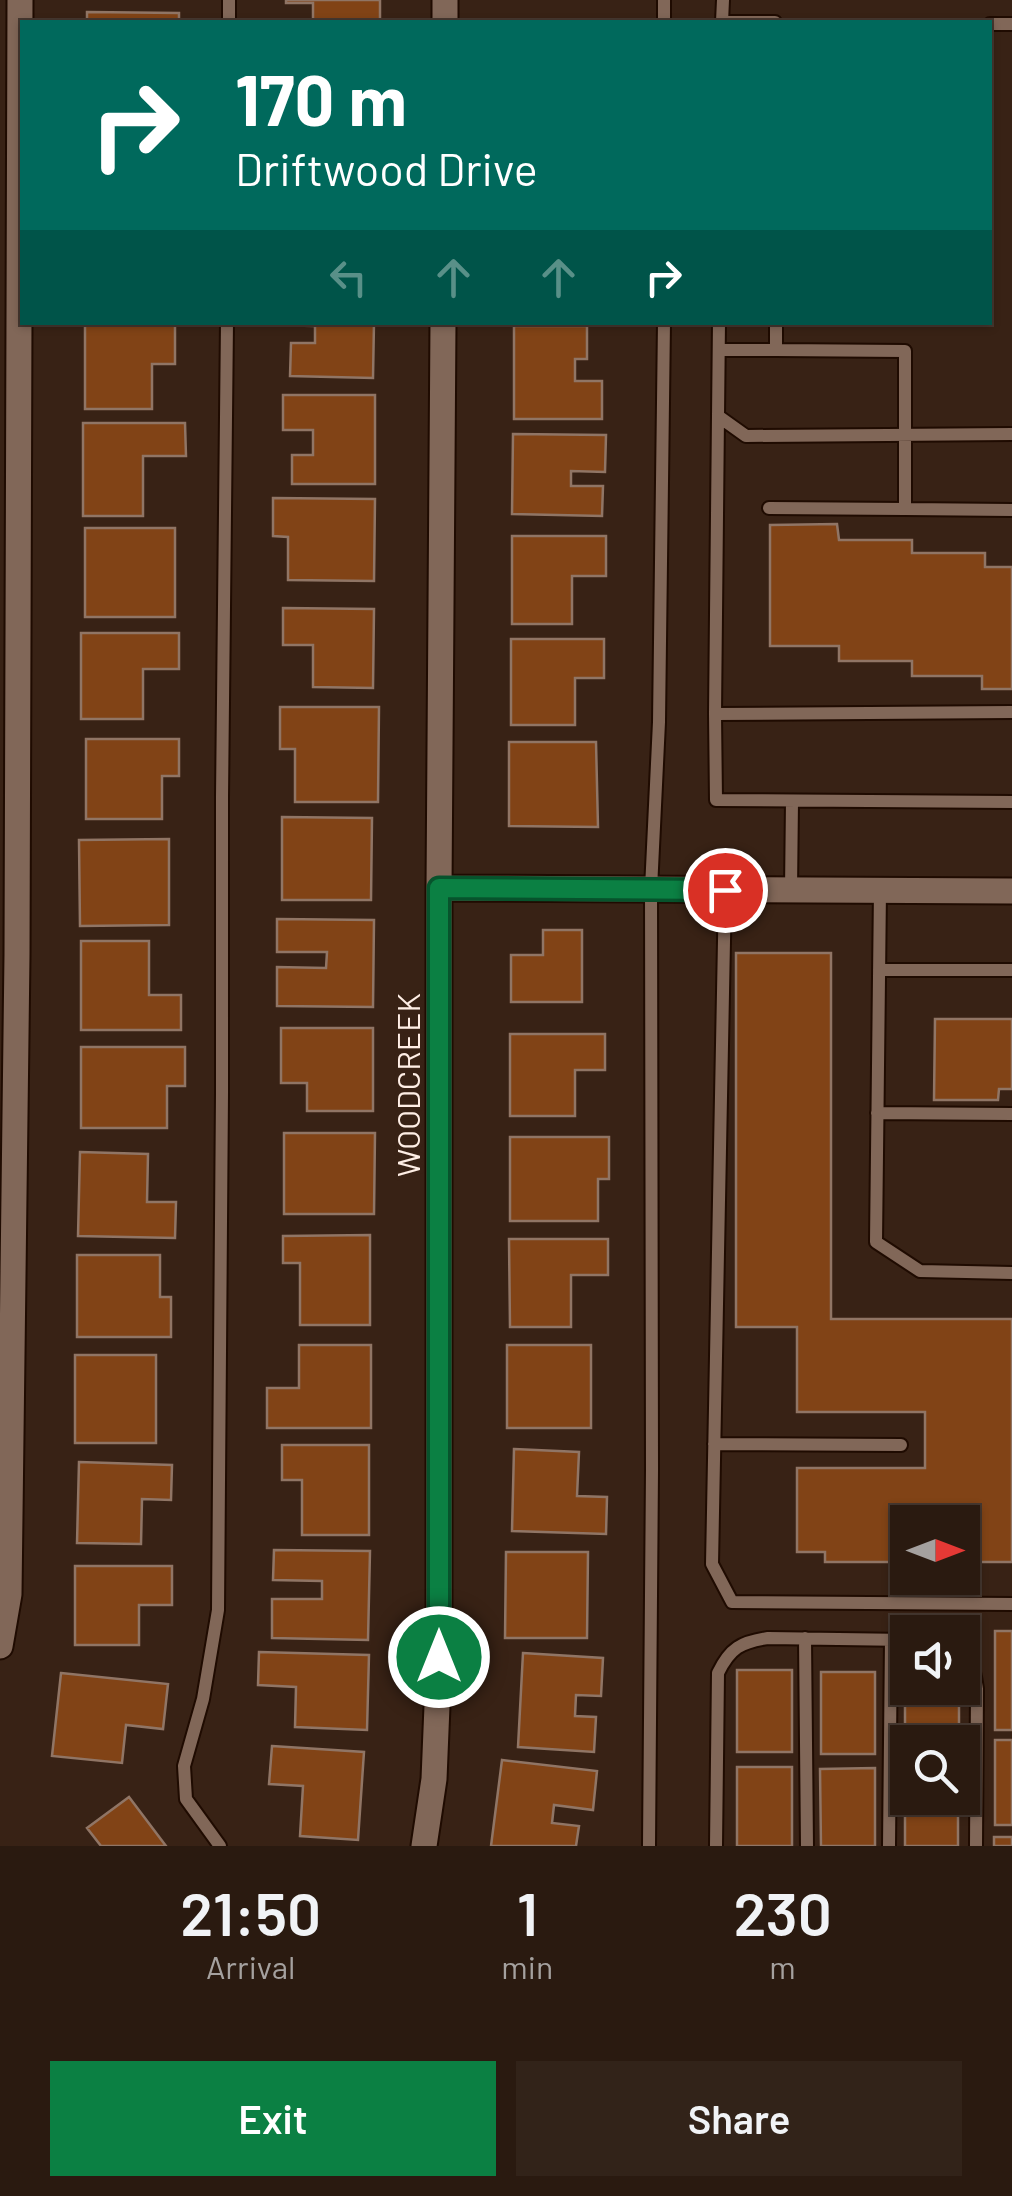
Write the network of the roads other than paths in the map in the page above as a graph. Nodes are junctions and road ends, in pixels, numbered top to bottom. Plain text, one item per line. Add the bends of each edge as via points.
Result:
1 (20, 0) edge
2 (227, 325) edge
3 (443, 325) edge
4 (664, 325) edge
5 (719, 325) edge
6 (776, 325) edge
7 (719, 350) junction
8 (776, 350) junction
9 (718, 416) junction
10 (1012, 434) edge
11 (906, 435) junction
12 (768, 508) dead end
13 (905, 508) junction
14 (1012, 510) edge
15 (1012, 712) edge
16 (715, 714) junction
17 (792, 801) junction
18 (1012, 802) edge
19 (439, 888) junction
20 (652, 890) junction
21 (725, 890) junction
22 (791, 890) junction
23 (880, 890) junction
24 (1012, 891) edge
25 (879, 970) junction
26 (1012, 970) edge
27 (877, 1113) junction
28 (1012, 1114) edge
29 (1012, 1273) edge
30 (714, 1444) junction
31 (901, 1445) dead end
32 (5, 1476) edge
33 (1012, 1604) edge
34 (805, 1638) junction
35 (890, 1640) edge
36 (0, 1646) edge
37 (890, 1705) edge
38 (977, 1705) edge
39 (220, 1846) edge
40 (424, 1846) edge
41 (649, 1846) edge
42 (716, 1846) edge
43 (806, 1846) edge
44 (889, 1846) edge
45 (976, 1846) edge

1 - 32 street via 17,956
2 - 39 lane via 218,1610 184,1766 186,1798
3 - 19 street, WOODCREEK
4 - 20 lane
5 - 7 lane
6 - 8 lane
7 - 8 lane
7 - 9 lane
8 - 11 lane via 905,351
9 - 11 lane via 746,436
9 - 16 lane
10 - 11 lane
11 - 13 lane
12 - 13 lane
13 - 14 lane
15 - 16 lane
16 - 17 lane via 716,800
17 - 18 lane
17 - 22 lane
19 - 20 street
19 - 40 street, WOODCREEK via 439,1657
20 - 21 street
20 - 41 lane
21 - 22 street
21 - 30 lane
22 - 23 street
23 - 24 street
23 - 25 lane
25 - 26 lane
25 - 27 lane
27 - 28 lane
27 - 29 lane via 876,1242 920,1271
30 - 31 lane
30 - 33 lane via 712,1564 732,1602
32 - 36 street via 9,1594
34 - 35 lane
34 - 42 lane via 748,1641 727,1655 718,1673
34 - 43 lane
37 - 44 lane
38 - 45 lane

